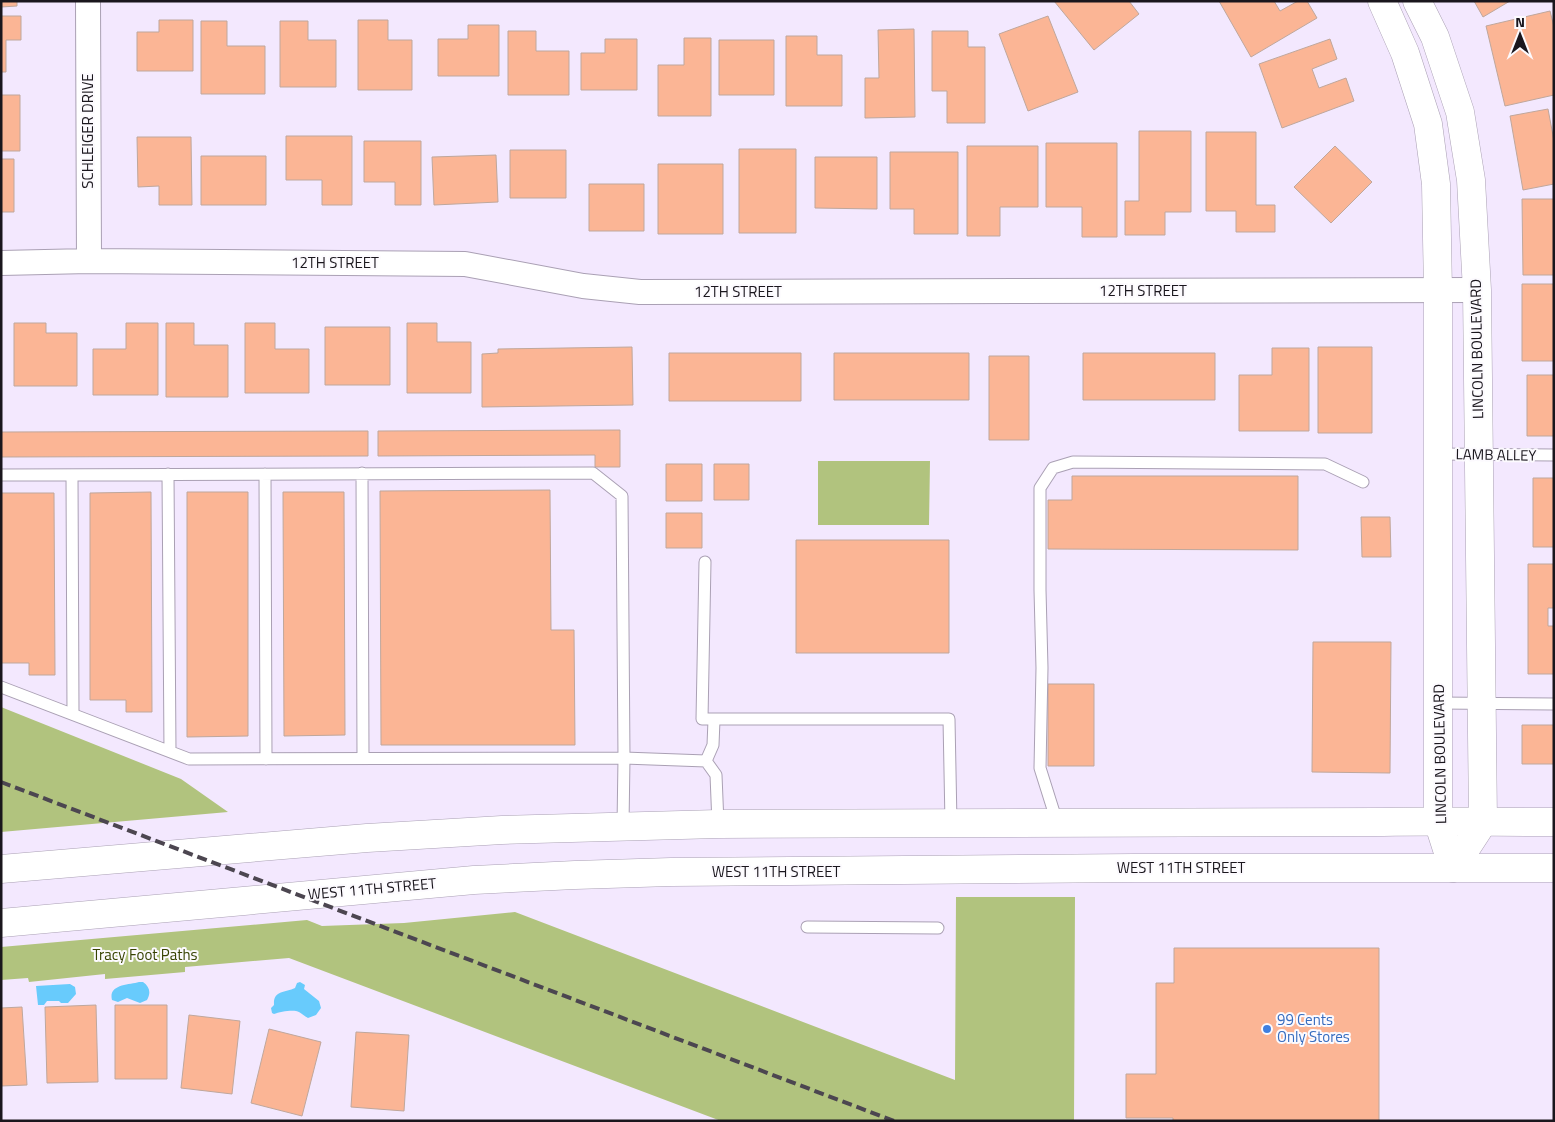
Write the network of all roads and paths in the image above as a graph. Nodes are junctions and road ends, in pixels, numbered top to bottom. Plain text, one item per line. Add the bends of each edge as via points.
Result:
1 (88, 1) edge
2 (1382, 1) edge
3 (1417, 1) edge
4 (89, 261) junction
5 (1, 263) edge
6 (1477, 290) junction
7 (1438, 291) junction
8 (1439, 454) junction
9 (1479, 455) junction
10 (1554, 455) edge
11 (362, 473) junction
12 (1, 474) edge
13 (72, 474) junction
14 (168, 474) junction
15 (265, 474) junction
16 (1363, 482) dead end
17 (705, 562) dead end
18 (1, 687) edge
19 (1438, 703) junction
20 (1481, 704) junction
21 (1554, 704) edge
22 (72, 714) junction
23 (714, 720) junction
24 (170, 751) junction
25 (363, 758) junction
26 (624, 758) junction
27 (266, 759) junction
28 (706, 761) junction
29 (1438, 821) junction
30 (1483, 822) junction
31 (1554, 822) edge
32 (951, 823) junction
33 (1057, 823) junction
34 (718, 824) junction
35 (623, 826) junction
36 (1, 868) edge
37 (1453, 868) junction
38 (1554, 868) edge
39 (1, 923) edge
40 (807, 927) dead end
41 (938, 928) dead end

1 - 4 street, SCHLEIGER DRIVE
2 - 7 main road, LINCOLN BOULEVARD via 1405,54 1428,124 1436,184
3 - 6 main road, LINCOLN BOULEVARD via 1435,37 1460,112 1471,180
4 - 5 street, 12TH STREET
4 - 7 street, 12TH STREET via 465,264 583,286 640,292
6 - 7 street, 12TH STREET
6 - 9 main road, LINCOLN BOULEVARD
7 - 8 main road, LINCOLN BOULEVARD
8 - 9 lane, LAMB ALLEY
8 - 19 main road, LINCOLN BOULEVARD
9 - 10 lane, LAMB ALLEY
9 - 20 main road, LINCOLN BOULEVARD
11 - 15 lane
11 - 25 lane
11 - 26 lane via 593,473 622,496
12 - 13 lane
13 - 14 lane
13 - 22 lane
14 - 15 lane
14 - 24 lane
15 - 27 lane
16 - 33 lane via 1325,464 1073,462 1053,468 1040,488 1040,768
17 - 23 lane via 702,719
18 - 22 lane
19 - 20 lane
19 - 29 main road, LINCOLN BOULEVARD
20 - 21 lane
20 - 30 main road, LINCOLN BOULEVARD
22 - 24 lane
23 - 28 lane via 713,745
23 - 32 lane via 949,719
24 - 27 lane via 189,759
25 - 26 lane
25 - 27 lane
26 - 28 lane
26 - 35 lane
28 - 34 lane via 716,775
29 - 30 main road
29 - 33 main road
29 - 37 main road, LINCOLN BOULEVARD
30 - 31 main road
30 - 37 main road
32 - 33 main road
32 - 34 main road
34 - 35 main road
35 - 36 main road via 348,840
37 - 38 main road, WEST 11TH STREET
37 - 39 main road, WEST 11TH STREET via 1134,868 575,875 456,882
40 - 41 lane

